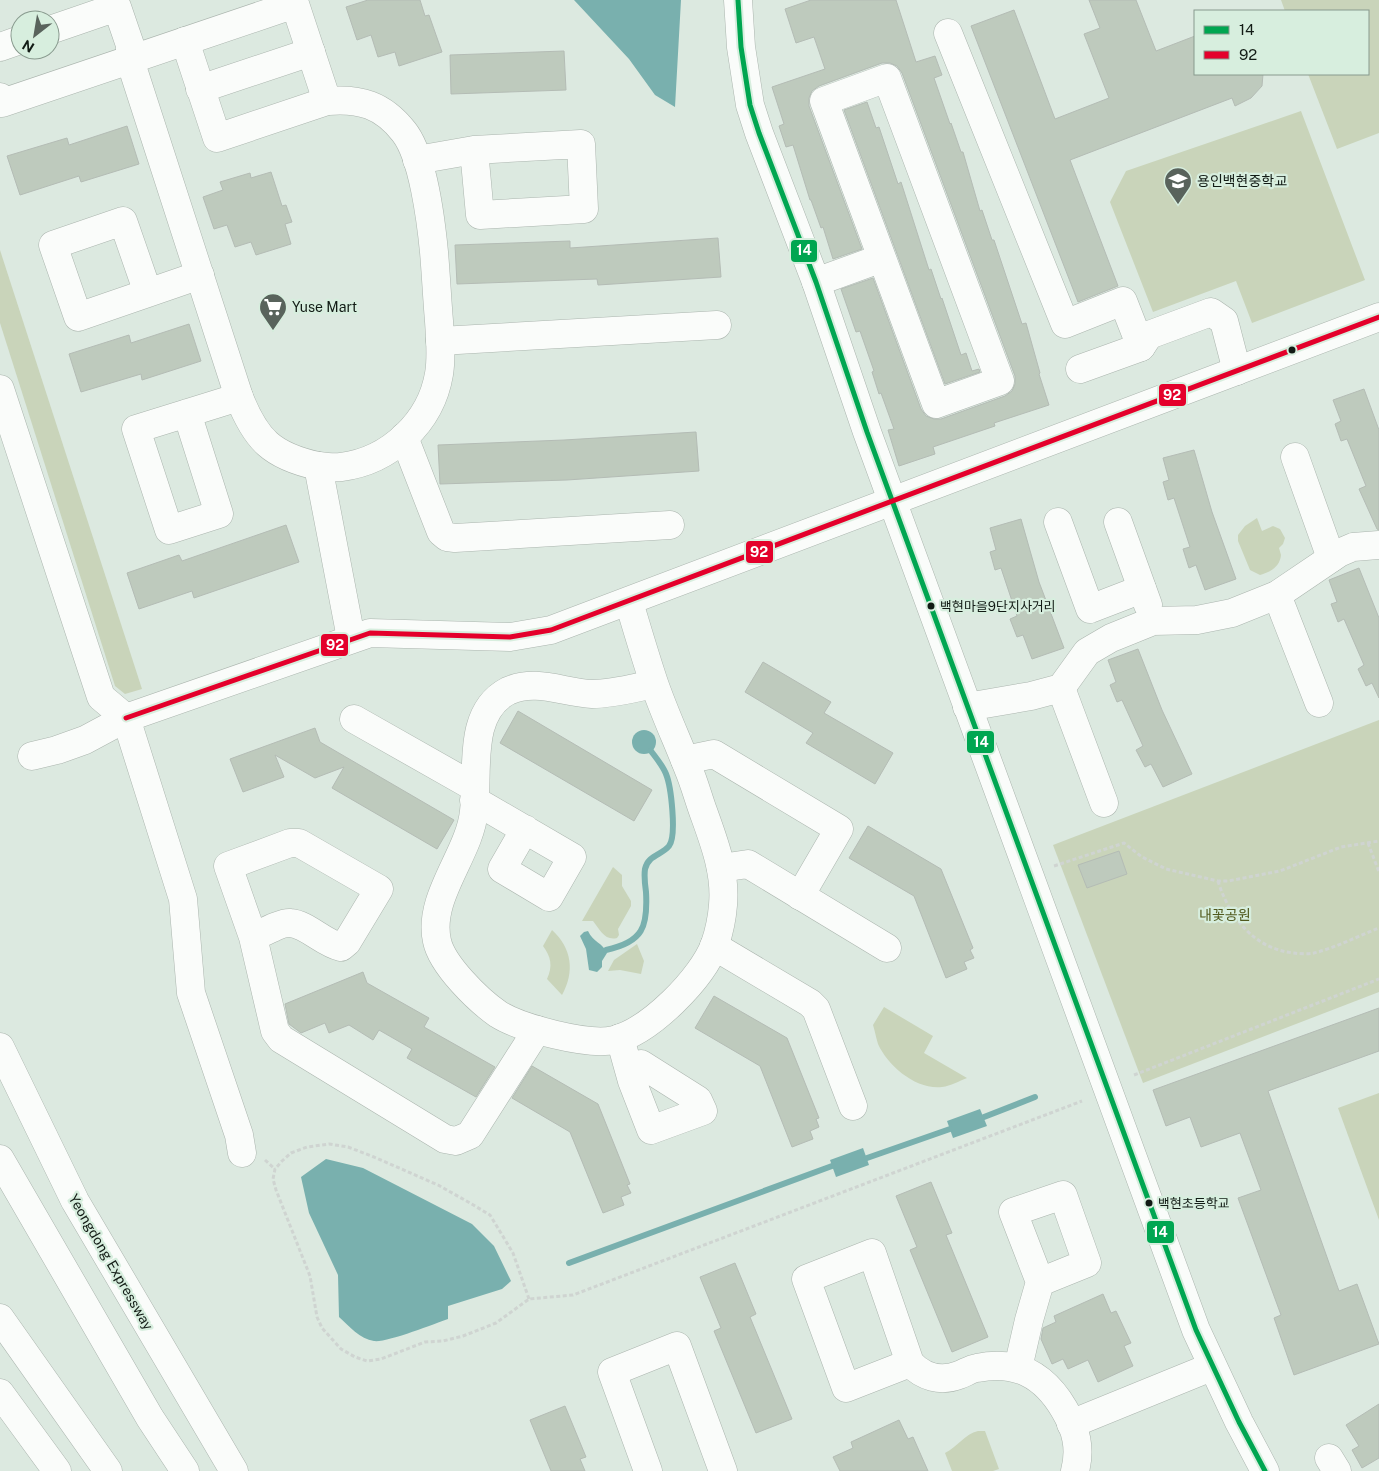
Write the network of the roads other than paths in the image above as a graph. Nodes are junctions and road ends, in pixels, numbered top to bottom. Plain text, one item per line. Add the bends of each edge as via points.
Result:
1 (738, 0) edge
2 (60, 27) edge
3 (948, 33) dead end
4 (185, 41) junction
5 (311, 52) junction
6 (130, 60) junction
7 (200, 89) junction
8 (0, 97) edge
9 (327, 101) junction
10 (474, 150) dead end
11 (417, 160) junction
12 (882, 258) junction
13 (200, 275) junction
14 (816, 282) junction
15 (148, 293) dead end
16 (1379, 317) edge
17 (717, 326) dead end
18 (440, 341) junction
19 (1141, 347) junction
20 (1080, 369) dead end
21 (1237, 371) junction
22 (0, 389) edge
23 (239, 397) junction
24 (187, 413) dead end
25 (404, 437) junction
26 (1295, 457) dead end
27 (318, 466) junction
28 (893, 502) junction
29 (1058, 522) dead end
30 (1118, 522) dead end
31 (670, 525) dead end
32 (1379, 545) edge
33 (1332, 558) junction
34 (1142, 589) junction
35 (1276, 595) junction
36 (629, 602) junction
37 (1154, 621) junction
38 (351, 638) junction
39 (654, 684) junction
40 (1061, 688) junction
41 (1319, 703) dead end
42 (967, 707) junction
43 (126, 718) junction
44 (354, 719) dead end
45 (32, 756) dead end
46 (685, 760) junction
47 (474, 794) junction
48 (1104, 803) dead end
49 (524, 829) dead end
50 (721, 868) junction
51 (800, 896) junction
52 (253, 937) junction
53 (714, 946) junction
54 (887, 948) dead end
55 (537, 1030) junction
56 (620, 1038) junction
57 (0, 1047) edge
58 (629, 1068) dead end
59 (853, 1106) dead end
60 (242, 1153) dead end
61 (0, 1159) edge
62 (1040, 1282) dead end
63 (0, 1318) edge
64 (910, 1363) junction
65 (1211, 1367) junction
66 (1018, 1368) junction
67 (0, 1393) edge
68 (1071, 1424) junction
69 (57, 1471) edge
70 (108, 1471) edge
71 (185, 1471) edge
72 (234, 1471) edge
73 (648, 1471) edge
74 (723, 1471) edge
75 (1075, 1471) edge
76 (1265, 1471) edge

1 - 14 main road via 750,105
2 - 6 main road via 117,8 130,45
3 - 19 main road via 1065,324 1123,301
4 - 5 main road via 295,4
4 - 6 main road
4 - 7 main road
5 - 7 main road
5 - 9 main road
6 - 8 main road via 2,103
6 - 13 main road
7 - 9 main road via 217,138
9 - 11 main road via 363,102 380,109 406,134
10 - 11 main road
11 - 18 main road via 431,226
12 - 12 main road via 824,101 887,78 1000,381 936,404
12 - 14 main road
13 - 15 main road
13 - 23 main road
14 - 28 main road
16 - 21 main road
17 - 18 main road
18 - 25 main road via 439,372 434,392 425,412
19 - 20 main road
19 - 21 main road via 1149,335 1210,312 1224,321
21 - 28 main road
22 - 43 main road via 101,697
23 - 24 main road
23 - 27 main road via 247,418 266,443 282,455
25 - 27 main road via 376,457 357,464 339,468
25 - 31 main road via 441,532 448,536
26 - 33 main road
27 - 38 main road
28 - 36 main road
28 - 42 main road
29 - 34 main road via 1090,610
30 - 34 main road
32 - 33 main road via 1353,547
33 - 35 main road
34 - 37 main road
35 - 37 main road via 1213,617
35 - 41 main road
36 - 38 main road via 551,630 510,637 388,632
36 - 39 main road
37 - 40 main road via 1093,647
38 - 43 main road
39 - 46 main road
39 - 47 main road via 598,693 534,685 506,692 490,707 478,737
40 - 42 main road
40 - 48 main road
42 - 65 main road
43 - 45 main road via 85,740
43 - 60 main road via 183,899 191,993 239,1135
44 - 47 main road
46 - 50 main road
46 - 51 main road via 714,754 839,829
47 - 49 main road
47 - 55 main road via 470,831 434,923 437,944 444,960 478,997 499,1014
50 - 51 main road via 748,864
50 - 53 main road via 723,904
51 - 54 main road
52 - 52 main road via 228,866 290,843 299,843 379,889 341,947 289,923
52 - 55 main road via 275,1030 281,1039 445,1139 456,1142 470,1135
53 - 56 main road via 705,965 680,996 647,1023
53 - 59 main road via 816,1009
55 - 56 main road via 592,1041
56 - 58 main road
57 - 72 main road, Yeongdong Expressway via 75,1202
61 - 71 main road via 150,1418
62 - 66 main road
63 - 70 main road
64 - 64 main road via 846,1388 806,1279 872,1253
64 - 66 main road via 927,1376 940,1378 975,1368
65 - 68 main road
65 - 76 main road
66 - 68 main road via 1042,1381 1062,1405
67 - 69 main road
68 - 75 main road via 1079,1451
73 - 74 main road via 612,1372 677,1346

